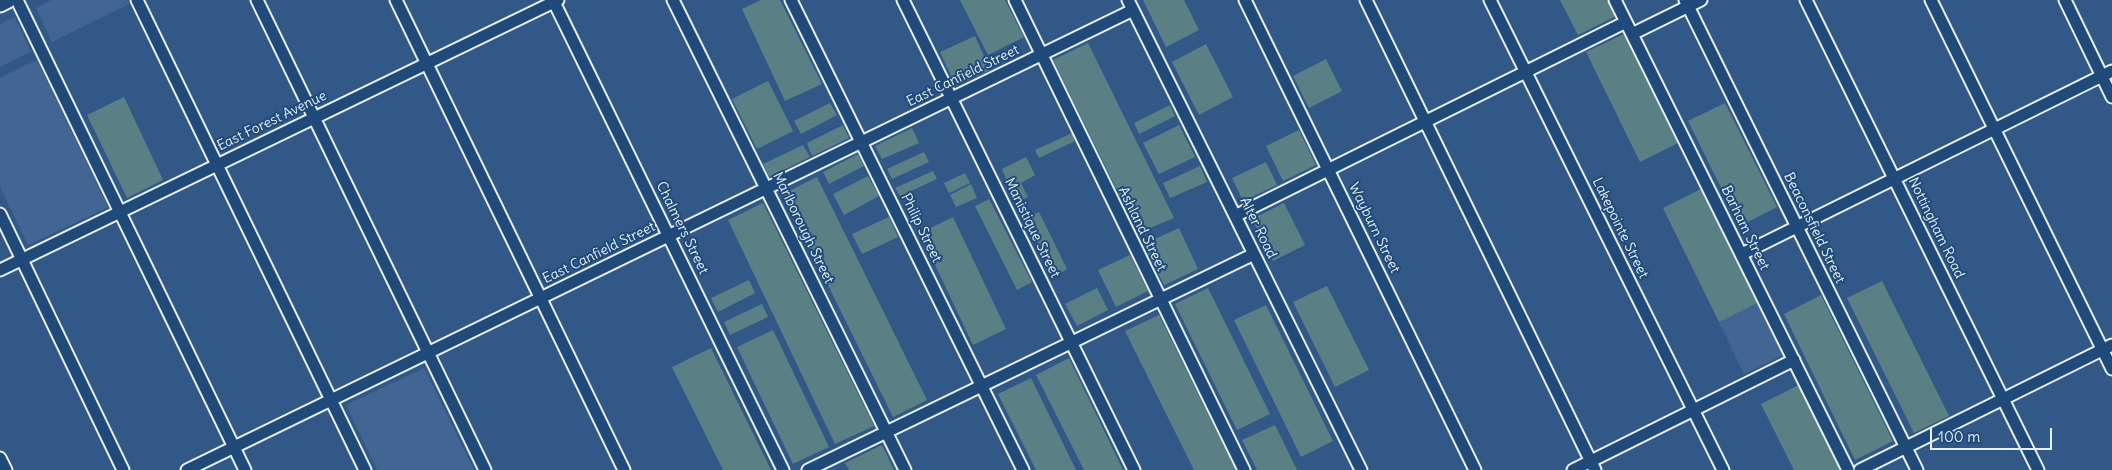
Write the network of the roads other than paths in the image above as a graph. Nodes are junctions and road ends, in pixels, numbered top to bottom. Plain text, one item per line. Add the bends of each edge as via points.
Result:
1 (8, 0) edge
2 (17, 0) edge
3 (137, 0) edge
4 (257, 0) edge
5 (396, 0) edge
6 (673, 0) edge
7 (791, 0) edge
8 (903, 0) edge
9 (1015, 0) edge
10 (1245, 0) edge
11 (1366, 0) edge
12 (1490, 0) edge
13 (1616, 0) edge
14 (1701, 0) edge
15 (1806, 0) edge
16 (1931, 0) edge
17 (2065, 0) edge
18 (555, 1) edge
19 (1686, 3) edge
20 (0, 4) edge
21 (1130, 5) edge
22 (1626, 22) junction
23 (1632, 34) junction
24 (1041, 54) junction
25 (427, 64) junction
26 (1526, 72) junction
27 (2107, 74) edge
28 (2112, 97) edge
29 (951, 99) junction
30 (314, 118) junction
31 (1426, 121) junction
32 (1994, 129) junction
33 (862, 142) junction
34 (217, 165) junction
35 (1329, 169) junction
36 (1894, 179) junction
37 (767, 189) junction
38 (120, 212) junction
39 (0, 214) edge
40 (1235, 216) junction
41 (1797, 227) junction
42 (670, 236) junction
43 (1254, 254) junction
44 (1742, 254) junction
45 (22, 259) junction
46 (0, 270) edge
47 (541, 299) junction
48 (1161, 300) junction
49 (1072, 344) junction
50 (2107, 348) edge
51 (428, 353) junction
52 (1794, 360) junction
53 (2112, 369) edge
54 (982, 387) junction
55 (2003, 399) junction
56 (331, 400) junction
57 (1693, 410) junction
58 (886, 432) junction
59 (234, 447) junction
60 (1906, 447) junction
61 (0, 458) edge
62 (1592, 466) edge
63 (6, 470) edge
64 (123, 470) edge
65 (187, 470) edge
66 (245, 470) edge
67 (364, 470) edge
68 (486, 470) edge
69 (624, 470) edge
70 (783, 470) edge
71 (808, 470) edge
72 (905, 470) edge
73 (1023, 470) edge
74 (1134, 470) edge
75 (1244, 470) edge
76 (1361, 470) edge
77 (1476, 470) edge
78 (1573, 470) edge
79 (1723, 470) edge
80 (1848, 470) edge
81 (1860, 470) edge
82 (1917, 470) edge
83 (2038, 470) edge

1 - 20 main road
2 - 38 street
3 - 34 street
4 - 30 street
5 - 25 street
6 - 37 street, Marlborough Street
7 - 33 street, Philip Street
8 - 29 street, Manistique Street
9 - 24 street, Ashland Street
10 - 35 street, Wayburn Street
11 - 31 street
12 - 26 street, Lakepointe Street
13 - 22 street, Barham Street
14 - 19 street
15 - 36 street, Nottingham Road
16 - 32 street
17 - 27 street
18 - 25 street, East Forest Avenue
18 - 42 street, Chalmers Street
19 - 23 street
19 - 41 street, Beaconsfield Street
21 - 24 street, East Canfield Street
21 - 40 street, Alter Road
22 - 23 street, Barham Street
22 - 26 street
23 - 44 street, Barham Street
24 - 29 street, East Canfield Street
24 - 48 street, Ashland Street
25 - 30 street, East Forest Avenue
25 - 47 street
26 - 31 street
26 - 57 street, Lakepointe Street
27 - 28 street
27 - 32 street
29 - 33 street, East Canfield Street
29 - 49 street, Manistique Street
30 - 34 street, East Forest Avenue
30 - 51 street
31 - 35 street
31 - 62 street
32 - 36 street
32 - 50 street
33 - 37 street, East Canfield Street
33 - 54 street, Philip Street
34 - 38 street, East Forest Avenue
34 - 56 street
35 - 40 street
35 - 77 street, Wayburn Street
36 - 41 street
36 - 55 street, Nottingham Road
37 - 42 street, East Canfield Street
37 - 58 street, Marlborough Street
38 - 45 street, East Forest Avenue
38 - 59 street
39 - 45 street
40 - 43 street, Alter Road
41 - 44 street
41 - 60 street, Beaconsfield Street
42 - 47 street, East Canfield Street
42 - 70 street, Chalmers Street
43 - 48 street
43 - 76 street, Alter Road
44 - 52 street, Barham Street
45 - 46 street, East Forest Avenue
45 - 64 street
47 - 51 street, East Canfield Street
47 - 69 street
48 - 49 street
48 - 75 street, Ashland Street
49 - 54 street
49 - 74 street, Manistique Street
50 - 53 street
50 - 55 street
51 - 56 street, East Canfield Street
51 - 68 street
52 - 57 street
52 - 80 street, Barham Street
54 - 58 street
54 - 73 street, Philip Street
55 - 60 street
55 - 83 street, Nottingham Road
56 - 59 street, East Canfield Street
56 - 67 street
57 - 62 street
57 - 79 street, Lakepointe Street
58 - 71 street
58 - 72 street, Marlborough Street
59 - 65 street, East Canfield Street
59 - 66 street
60 - 81 street
60 - 82 street, Beaconsfield Street
61 - 63 street
62 - 78 street

